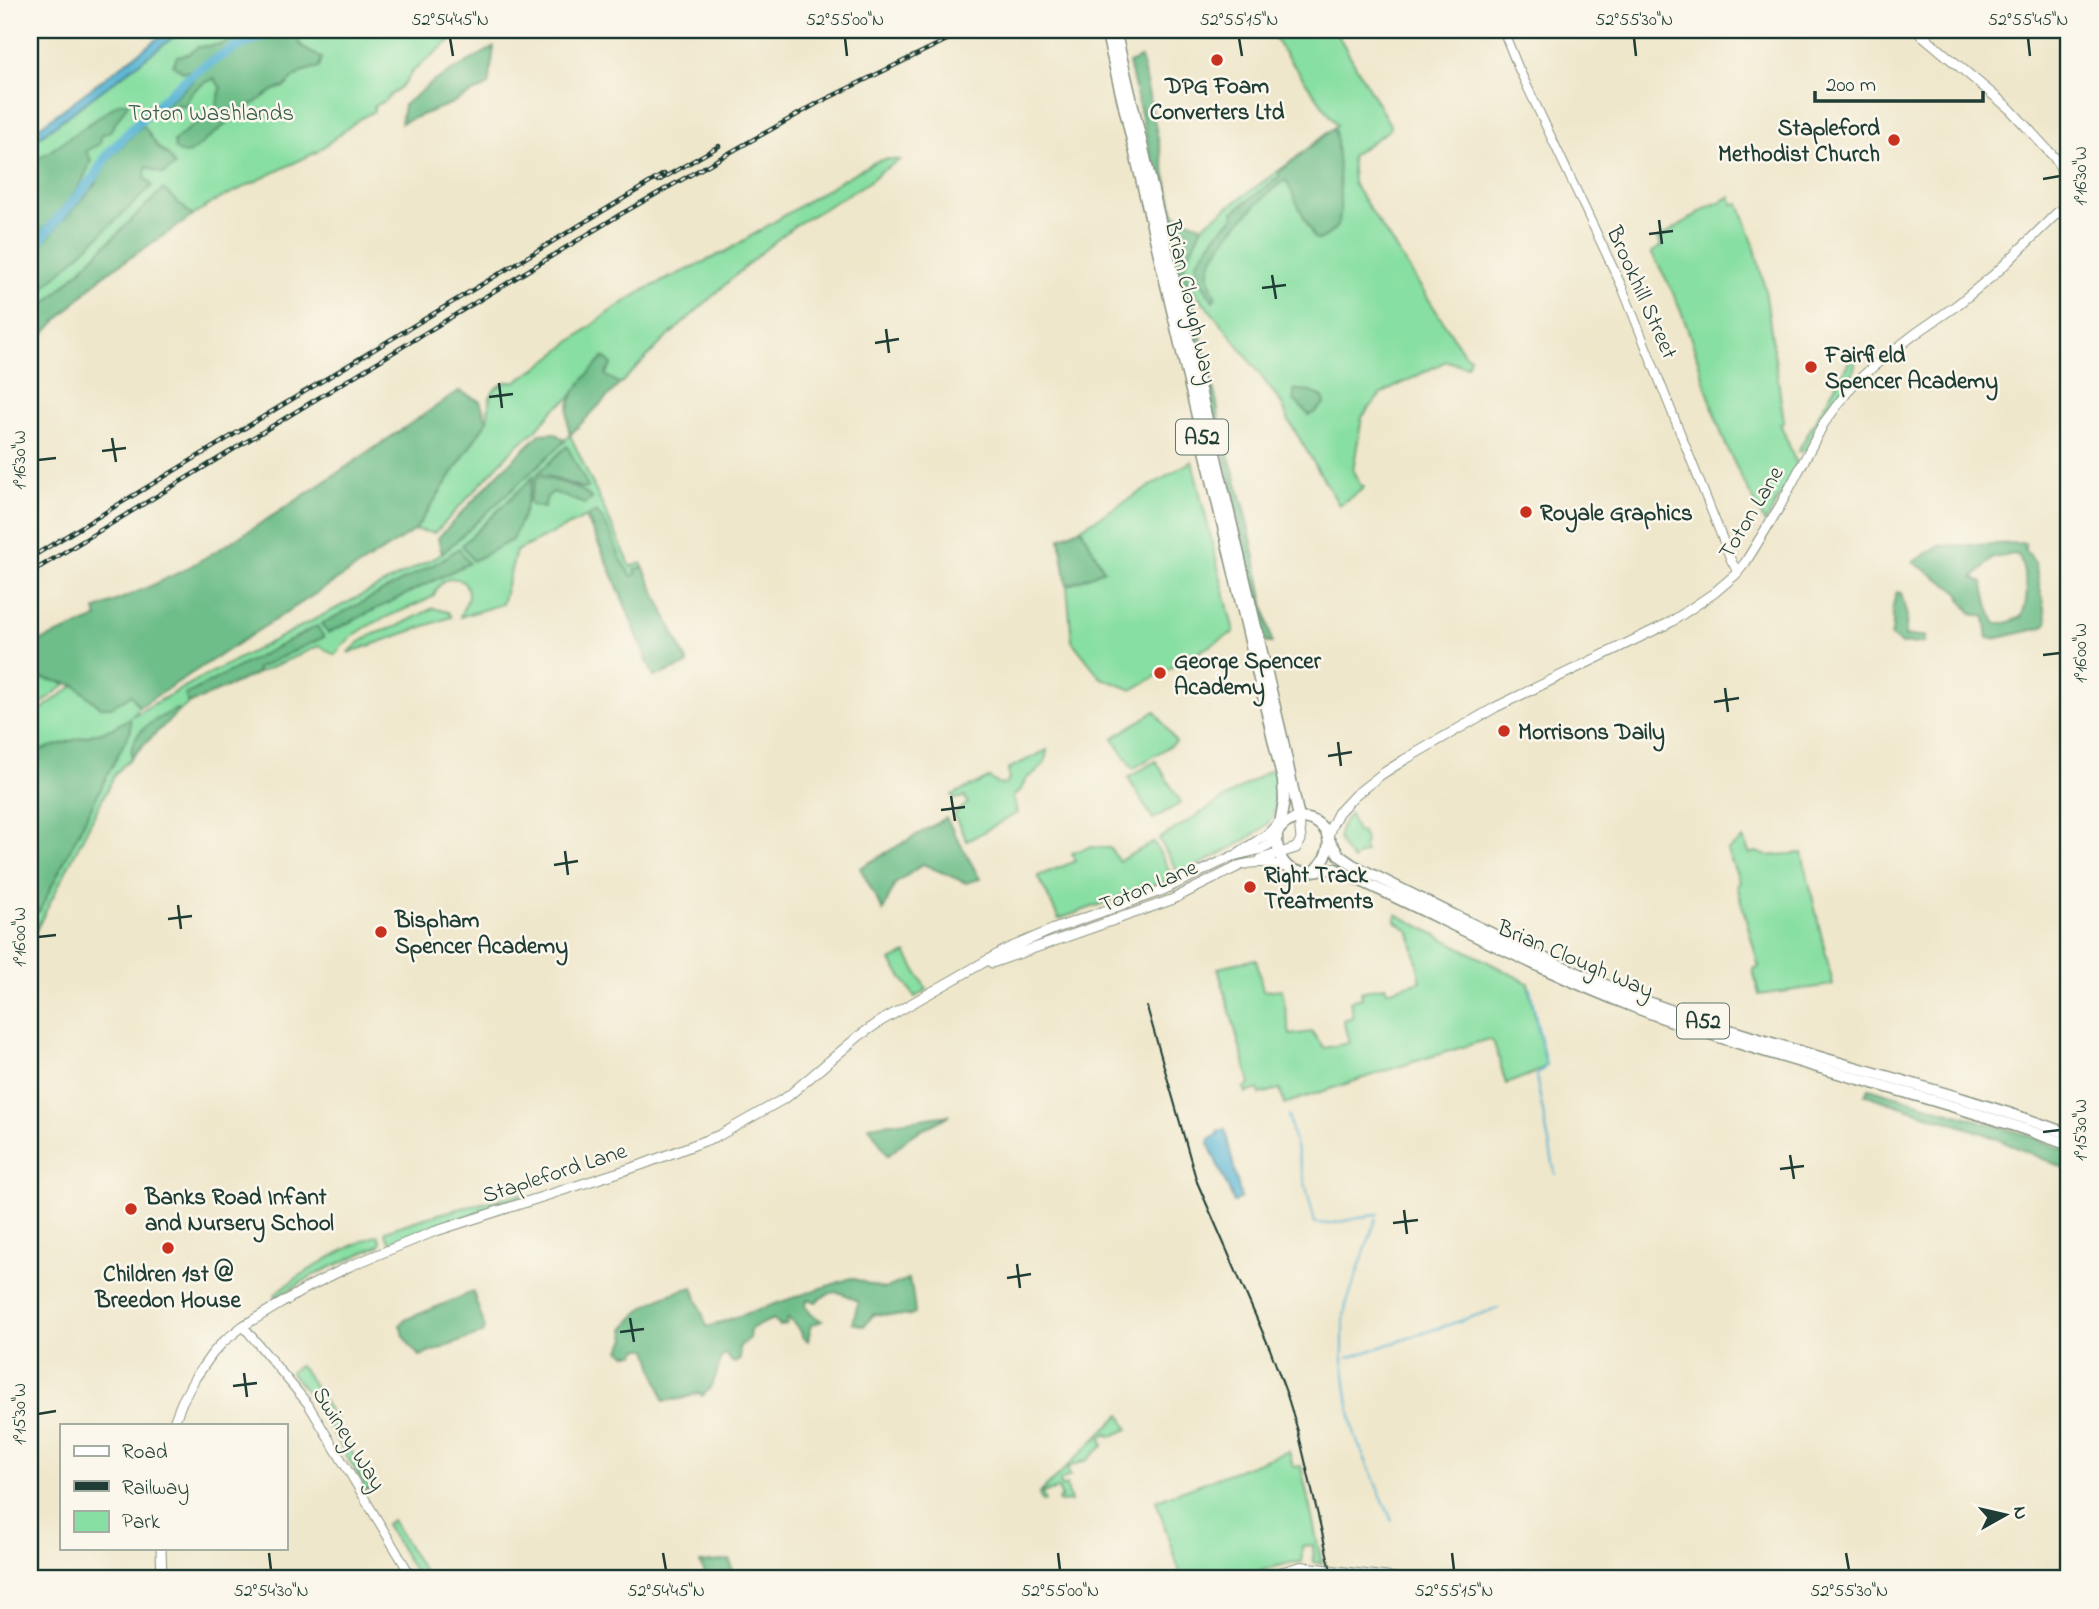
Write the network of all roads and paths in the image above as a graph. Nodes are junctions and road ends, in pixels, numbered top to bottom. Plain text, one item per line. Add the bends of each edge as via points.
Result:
1 (1106, 30) edge
2 (1115, 30) edge
3 (1503, 30) edge
4 (1916, 30) edge
5 (1113, 46) junction
6 (1120, 74) junction
7 (2069, 181) edge
8 (2069, 199) edge
9 (2069, 208) edge
10 (2058, 212) junction
11 (1738, 573) junction
12 (1338, 813) junction
13 (1281, 817) junction
14 (1305, 819) junction
15 (1278, 831) junction
16 (1328, 838) junction
17 (1278, 855) junction
18 (1233, 856) junction
19 (1254, 861) junction
20 (1289, 868) junction
21 (1315, 870) junction
22 (1021, 943) joint
23 (1022, 953) joint
24 (970, 971) junction
25 (2069, 1133) edge
26 (2069, 1145) edge
27 (243, 1326) junction
28 (173, 1424) edge
29 (160, 1550) edge
30 (1284, 1570) junction
31 (162, 1579) edge
32 (413, 1579) edge
33 (1255, 1579) edge
34 (1287, 1579) edge
35 (1406, 1579) edge
36 (1475, 1579) edge
37 (1550, 1579) edge

1 - 5 highway, Brian Clough Way / A52
2 - 5 highway, Brian Clough Way / A52
3 - 11 street, Brookhill Street via 1630,306
4 - 7 main road via 2010,109 2054,157
5 - 6 highway, Brian Clough Way / A52
6 - 13 highway, Brian Clough Way / A52 via 1283,781
6 - 14 highway, Brian Clough Way / A52
8 - 10 main road
9 - 10 main road, Toton Lane
10 - 11 main road, Toton Lane via 1996,273 1851,387 1824,423
11 - 12 main road, Toton Lane via 1671,622 1496,707 1404,760
12 - 14 main road, Toton Lane
12 - 16 main road, Toton Lane
13 - 15 highway, Brian Clough Way / A52
13 - 18 main road via 1268,834
14 - 15 highway via 1288,822
14 - 16 highway, Brian Clough Way via 1322,828
14 - 17 main road via 1299,845
15 - 17 highway, Brian Clough Way
15 - 18 main road, Toton Lane via 1262,849
16 - 21 highway via 1328,855
16 - 25 highway, Brian Clough Way / A52 via 1353,865 1560,966 1646,1001
17 - 19 main road, Toton Lane
17 - 20 highway
18 - 22 main road, Toton Lane via 1163,890
19 - 20 main road
19 - 23 main road, Toton Lane via 1171,900
20 - 21 highway, Brian Clough Way
21 - 26 highway, Brian Clough Way / A52 via 1335,869 1552,973 1635,1007
22 - 24 main road, Stapleford Lane
23 - 24 main road, Stapleford Lane
24 - 27 main road, Stapleford Lane via 881,1021 795,1091 735,1128 676,1153 423,1236 321,1280
27 - 28 main road, Stapleford Lane via 205,1364
27 - 32 street, Swiney Way via 308,1404
29 - 31 main road
30 - 33 street
30 - 34 street
30 - 35 street via 1306,1566
36 - 37 street via 1516,1573

